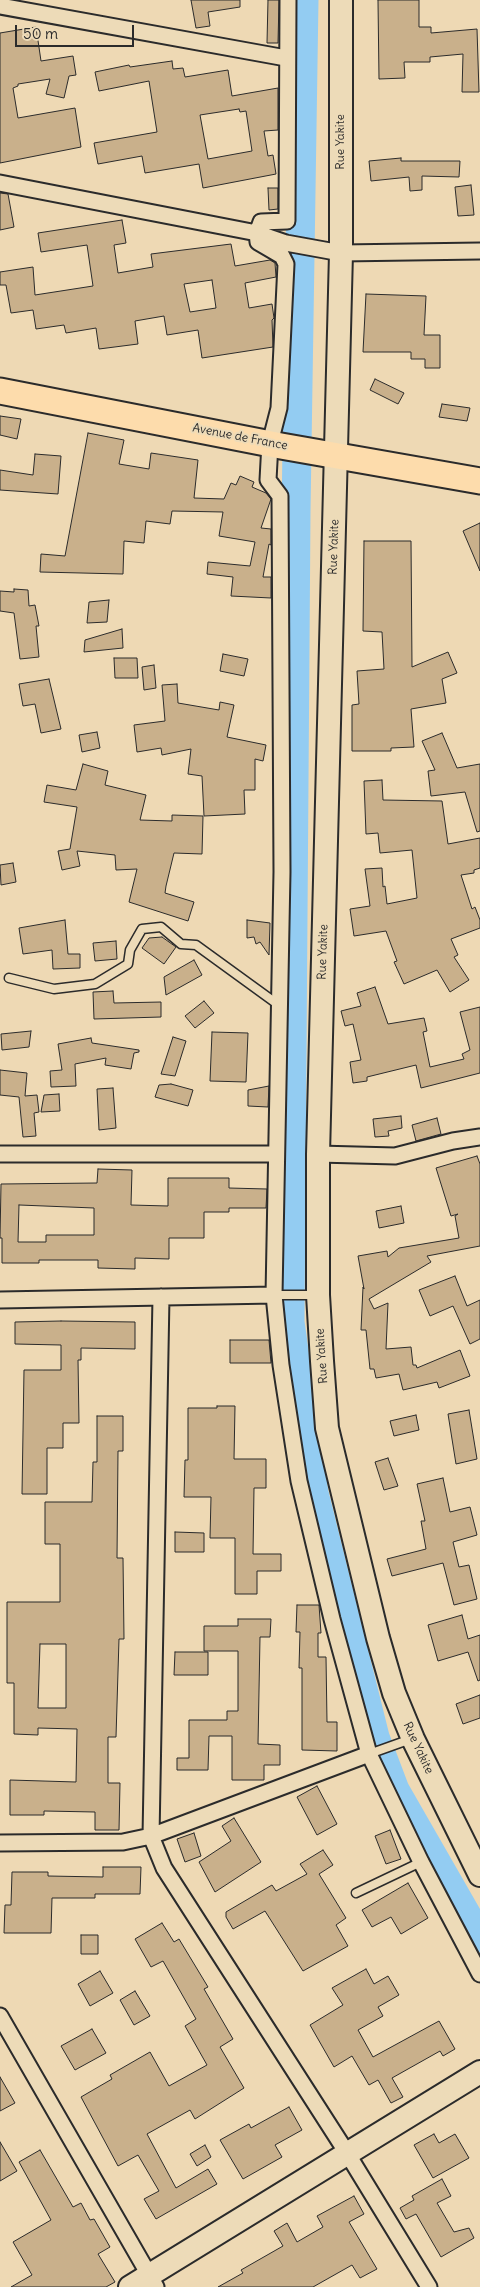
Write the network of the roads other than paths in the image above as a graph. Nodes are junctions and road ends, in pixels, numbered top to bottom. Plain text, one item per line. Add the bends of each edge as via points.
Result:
1 (288, 0) edge
2 (341, 0) edge
3 (0, 6) edge
4 (286, 58) junction
5 (0, 183) edge
6 (257, 233) junction
7 (480, 251) edge
8 (337, 252) junction
9 (0, 391) edge
10 (275, 444) junction
11 (326, 454) junction
12 (480, 481) edge
13 (9, 978) dead end
14 (280, 1006) junction
15 (480, 1137) edge
16 (0, 1154) edge
17 (276, 1154) junction
18 (318, 1154) junction
19 (279, 1295) junction
20 (310, 1295) junction
21 (161, 1297) junction
22 (0, 1300) edge
23 (404, 1742) junction
24 (371, 1754) junction
25 (151, 1836) junction
26 (0, 1843) edge
27 (421, 1862) junction
28 (480, 1875) edge
29 (356, 1893) dead end
30 (480, 1974) edge
31 (0, 2016) edge
32 (480, 2072) edge
33 (347, 2153) junction
34 (145, 2283) edge
35 (429, 2287) edge

1 - 4 street
2 - 8 main road, Rue Yakite
3 - 4 street
4 - 6 street via 286,222 261,222
5 - 6 street
6 - 8 street via 286,243
6 - 10 street via 258,242 282,256 286,264
7 - 8 street
8 - 11 main road, Rue Yakite
9 - 10 main road, Avenue de France
10 - 11 main road, Avenue de France
10 - 14 street via 268,480 280,496
11 - 12 main road, Avenue de France
11 - 18 main road, Rue Yakite
13 - 14 lane via 54,989 95,984 128,964 130,950 142,929 161,927 181,944 196,945
14 - 17 street
15 - 18 street via 395,1156
16 - 17 street
17 - 19 street
18 - 20 main road, Rue Yakite
19 - 20 lane
19 - 21 street
19 - 24 street via 281,1365 299,1481 332,1619
20 - 23 main road, Rue Yakite via 327,1428
21 - 22 street
21 - 25 street
23 - 24 lane
23 - 28 main road, Rue Yakite
24 - 25 street
24 - 27 street
25 - 26 street via 123,1842
25 - 33 street via 164,1868
27 - 29 lane
27 - 30 street
31 - 34 street
32 - 33 main road
33 - 34 main road
33 - 35 street

